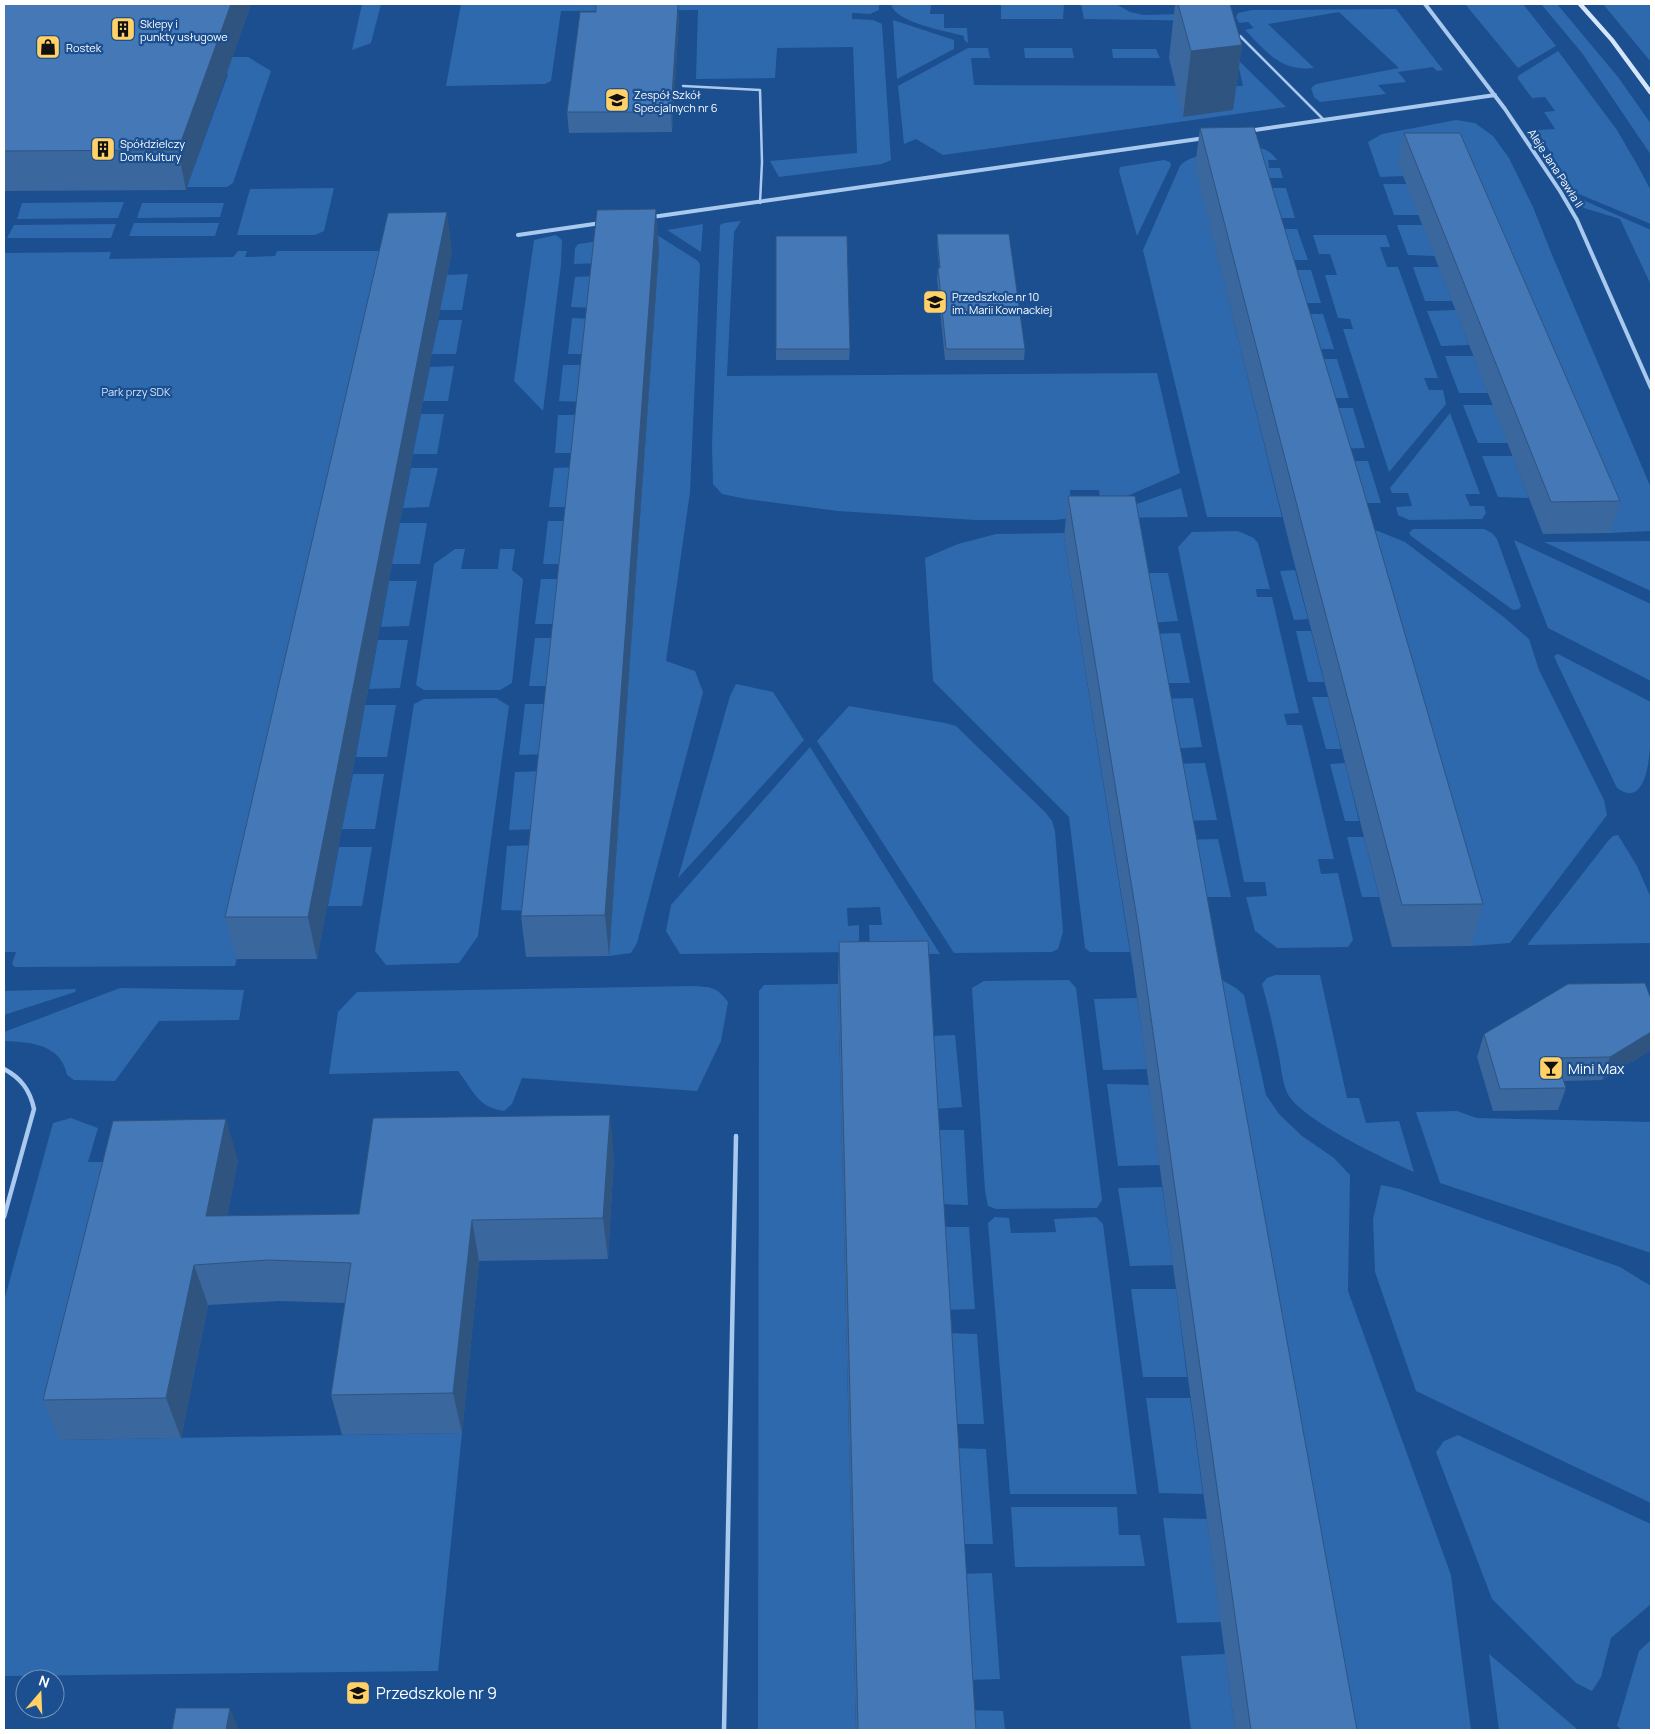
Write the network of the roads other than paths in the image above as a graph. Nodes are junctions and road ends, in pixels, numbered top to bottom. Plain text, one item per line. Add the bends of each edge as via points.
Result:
1 (1426, 4) edge
2 (1580, 4) edge
3 (1240, 36) edge
4 (683, 86) dead end
5 (1651, 93) edge
6 (1495, 95) junction
7 (1324, 120) junction
8 (1238, 133) edge
9 (1209, 137) edge
10 (760, 203) junction
11 (647, 217) edge
12 (609, 222) edge
13 (518, 235) dead end
14 (1651, 388) edge
15 (4, 1068) edge
16 (736, 1136) dead end
17 (4, 1218) edge
18 (724, 1730) edge

1 - 6 street, Aleje Jana Pawła II
2 - 5 main road via 1612,40
3 - 7 lane
4 - 10 lane via 760,90
6 - 7 street
6 - 14 street, Aleje Jana Pawła II via 1577,220
7 - 8 street
9 - 10 street
10 - 11 street
12 - 13 street
15 - 17 lane via 20,1078 30,1091 34,1109
16 - 18 lane

